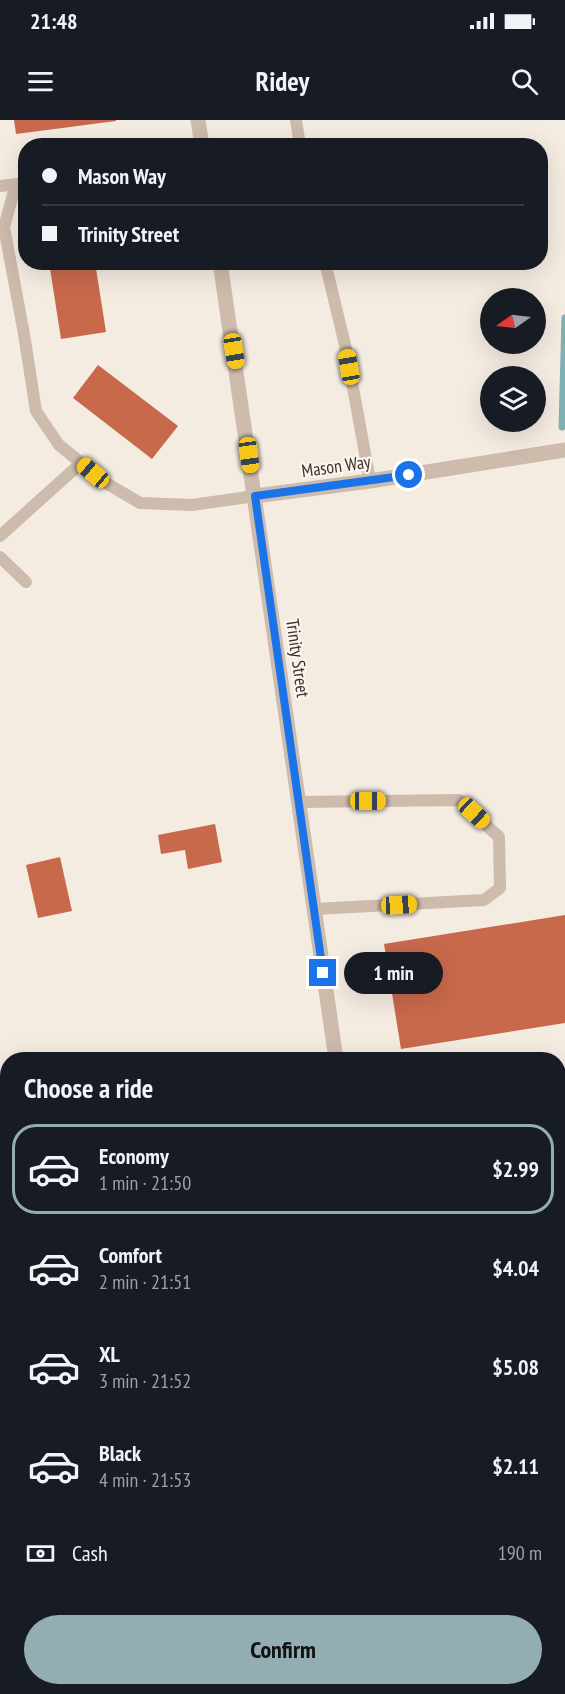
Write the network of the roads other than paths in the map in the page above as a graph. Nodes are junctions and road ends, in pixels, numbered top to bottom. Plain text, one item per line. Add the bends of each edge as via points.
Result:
1 (198, 120) edge
2 (296, 120) edge
3 (201, 138) edge
4 (299, 138) edge
5 (18, 184) edge
6 (0, 186) edge
7 (18, 191) edge
8 (221, 270) edge
9 (327, 270) edge
10 (565, 450) edge
11 (81, 463) junction
12 (370, 481) junction
13 (255, 496) junction
14 (0, 536) edge
15 (0, 557) edge
16 (26, 582) dead end
17 (299, 801) junction
18 (315, 909) junction
19 (335, 1052) edge

1 - 3 street
2 - 4 lane
5 - 6 lane
7 - 11 lane via 3,227 36,411 60,445
8 - 13 street, Trinity Street
9 - 12 lane
10 - 12 street, Mason Way
11 - 13 lane via 140,503 192,506
11 - 14 lane
12 - 13 street, Mason Way
13 - 17 street, Trinity Street
15 - 16 lane
17 - 18 street, Trinity Street
17 - 18 lane via 459,800 499,837 500,888 484,900
18 - 19 street, Trinity Street

